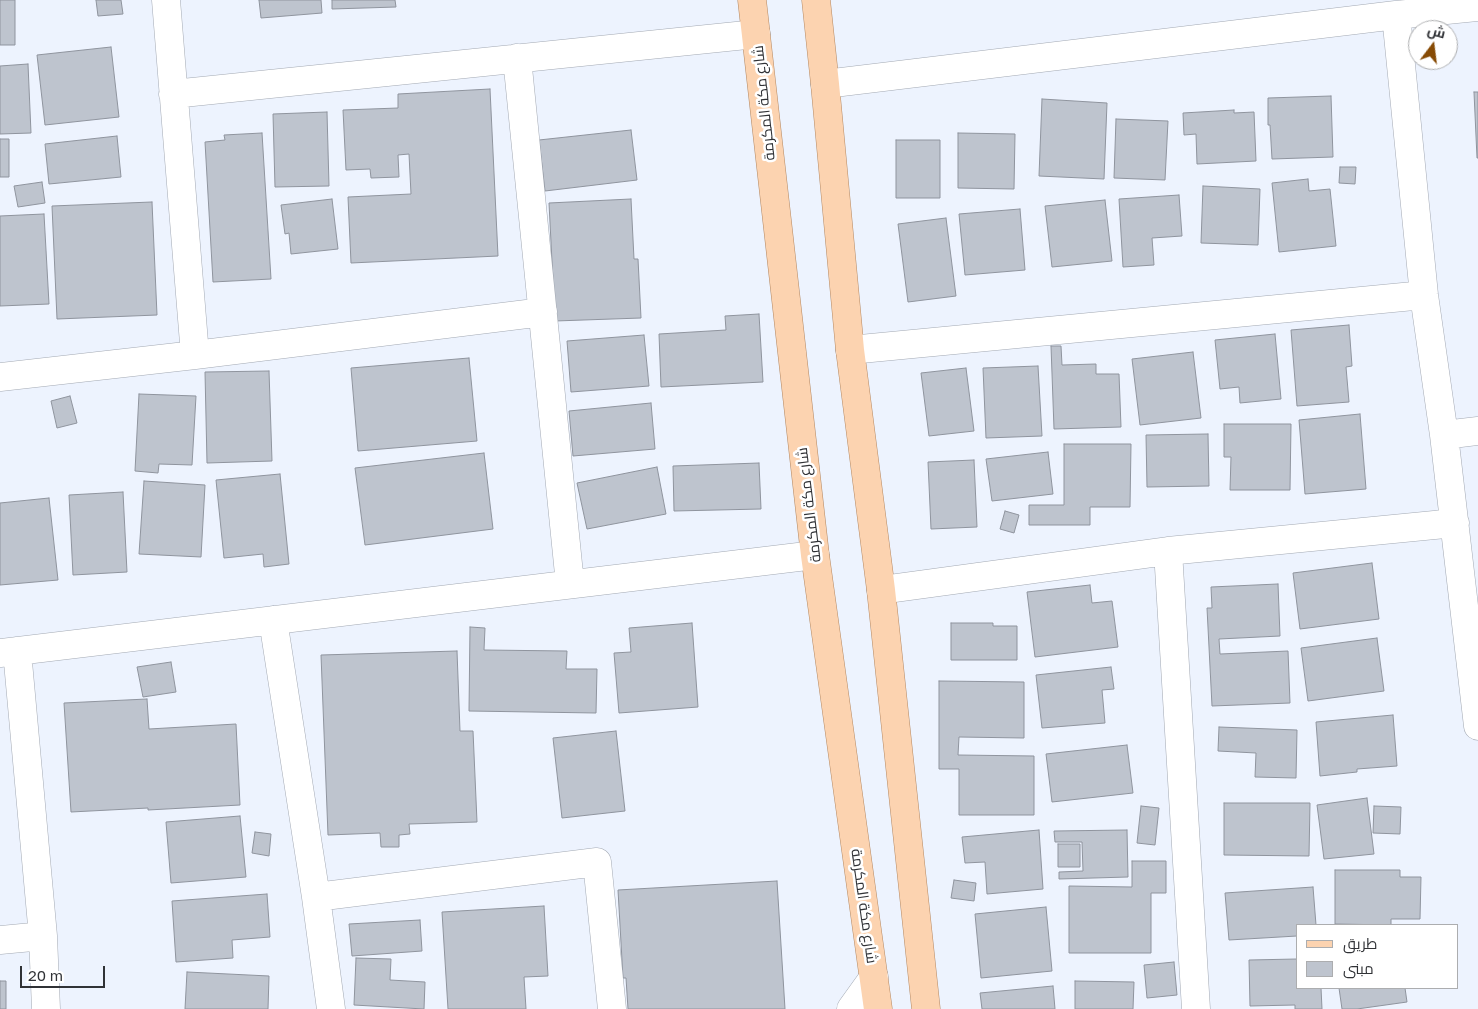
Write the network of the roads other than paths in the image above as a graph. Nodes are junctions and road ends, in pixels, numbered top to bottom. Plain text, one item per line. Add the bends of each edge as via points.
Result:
1 (166, 0) edge
2 (752, 0) edge
3 (816, 0) edge
4 (1478, 7) edge
5 (1396, 15) junction
6 (756, 34) junction
7 (517, 58) junction
8 (825, 84) junction
9 (173, 94) junction
10 (1424, 296) junction
11 (543, 312) junction
12 (850, 350) junction
13 (195, 355) junction
14 (0, 377) edge
15 (1478, 431) edge
16 (1444, 435) junction
17 (1454, 523) junction
18 (1168, 551) junction
19 (815, 554) junction
20 (570, 584) junction
21 (881, 590) junction
22 (273, 620) junction
23 (9, 652) edge
24 (1478, 726) edge
25 (316, 898) junction
26 (43, 936) junction
27 (0, 940) edge
28 (874, 978) junction
29 (46, 1009) edge
30 (331, 1009) edge
31 (612, 1009) edge
32 (851, 1009) edge
33 (878, 1009) edge
34 (926, 1009) edge
35 (1196, 1009) edge

1 - 9 street
2 - 6 main road, شارع مكة المكرمة
3 - 8 main road
4 - 5 street
5 - 8 street
5 - 10 street
6 - 7 street
6 - 19 main road, شارع مكة المكرمة
7 - 9 street
7 - 11 street
8 - 12 main road
9 - 13 street
10 - 12 street
10 - 16 street
11 - 13 street
11 - 20 street
12 - 21 main road
13 - 14 street
15 - 16 street
16 - 17 street
17 - 18 street
17 - 24 street
18 - 21 street
18 - 35 street
19 - 20 street
19 - 28 main road, شارع مكة المكرمة
20 - 22 street
21 - 34 main road
22 - 23 street
22 - 25 street
23 - 26 street
25 - 30 street
25 - 31 street via 597,862
26 - 27 street
26 - 29 street
28 - 32 street
28 - 33 main road, شارع مكة المكرمة

